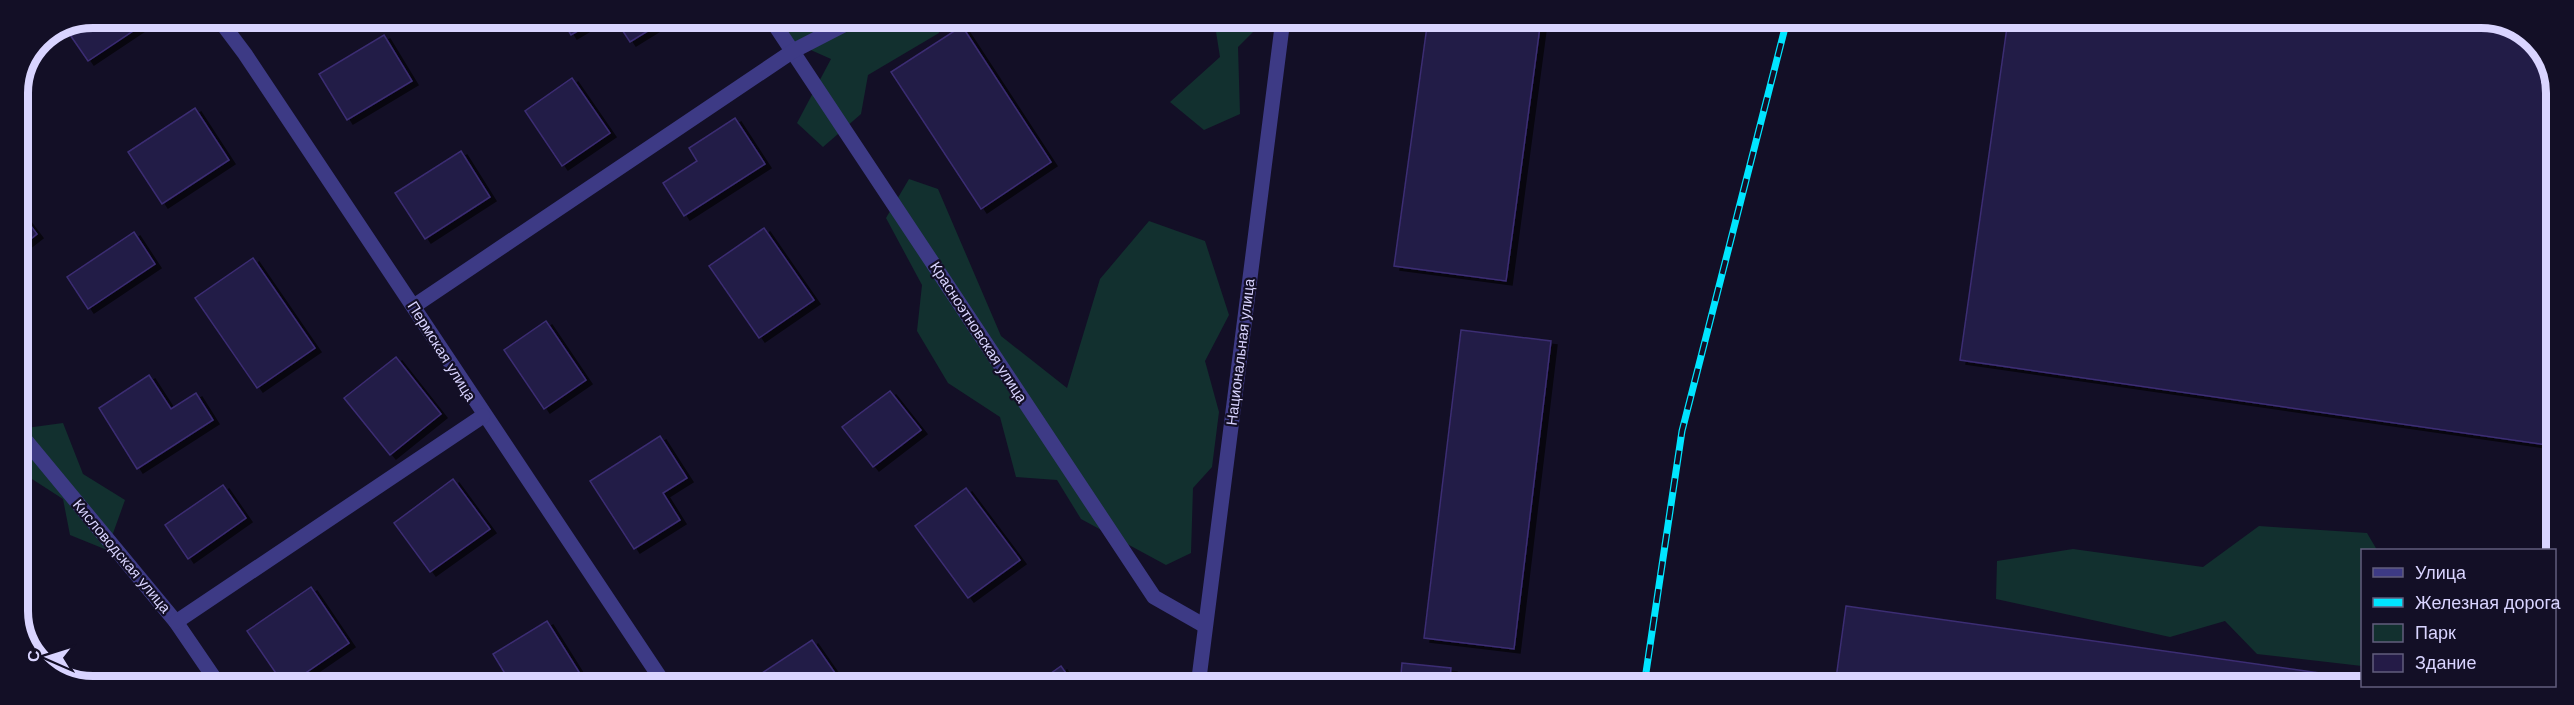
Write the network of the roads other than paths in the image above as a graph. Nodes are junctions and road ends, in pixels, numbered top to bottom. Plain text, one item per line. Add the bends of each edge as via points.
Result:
1 (226, 28) edge
2 (777, 28) edge
3 (838, 28) edge
4 (1282, 28) edge
5 (793, 51) junction
6 (414, 306) junction
7 (483, 416) junction
8 (29, 444) edge
9 (176, 622) junction
10 (1205, 626) junction
11 (213, 676) edge
12 (659, 676) edge
13 (1199, 676) edge

1 - 6 street, Пермская улица
2 - 5 street, Красноэтновская улица
3 - 5 street
4 - 10 street, Национальная улица
5 - 6 street
5 - 10 street, Красноэтновская улица via 1154,597
6 - 7 street, Пермская улица
7 - 9 street
7 - 12 street, Пермская улица
8 - 9 street, Кисловодская улица
9 - 11 street, Кисловодская улица
10 - 13 street, Национальная улица

